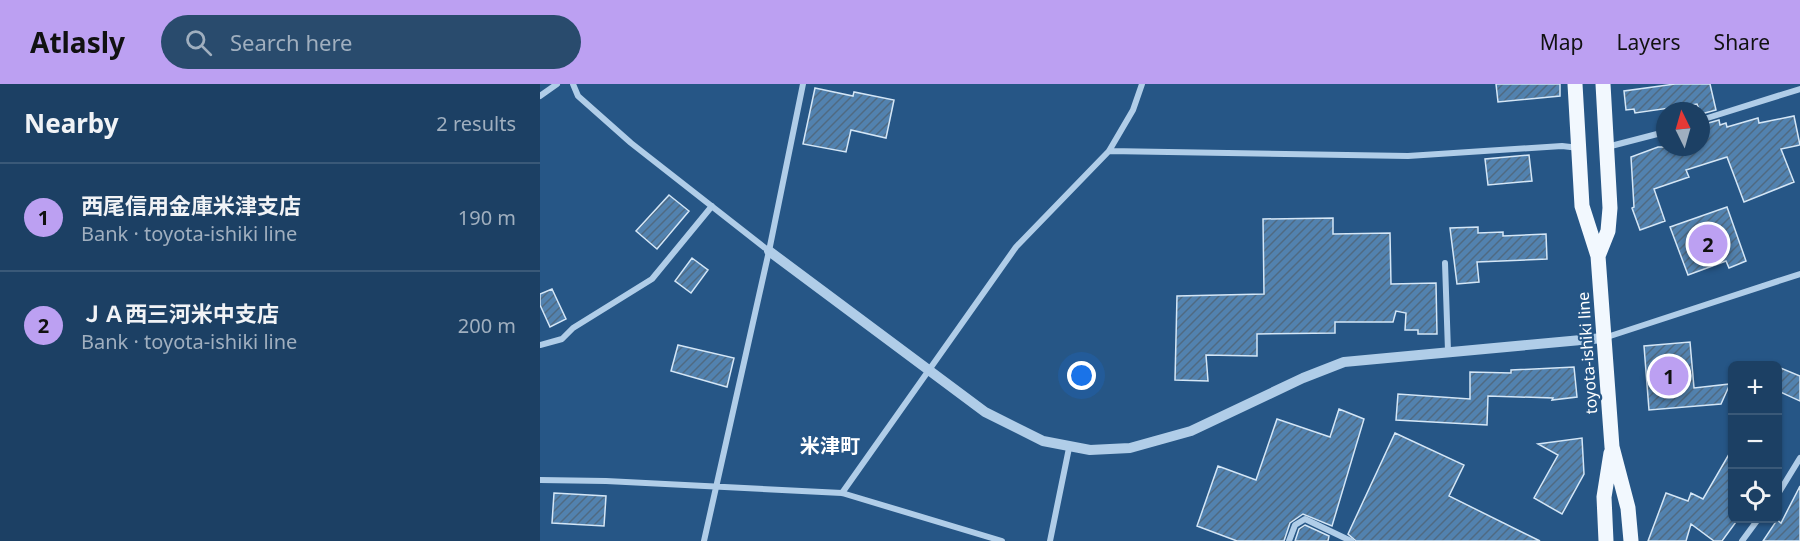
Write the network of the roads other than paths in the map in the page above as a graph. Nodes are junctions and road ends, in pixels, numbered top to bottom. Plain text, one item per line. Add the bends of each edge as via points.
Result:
1 (557, 84) edge
2 (573, 84) edge
3 (803, 84) edge
4 (1142, 84) edge
5 (1575, 84) edge
6 (1603, 84) edge
7 (1800, 89) edge
8 (540, 96) edge
9 (1710, 117) edge
10 (1656, 135) edge
11 (1606, 147) junction
12 (1579, 148) junction
13 (1109, 151) junction
14 (712, 206) junction
15 (769, 251) junction
16 (1598, 256) junction
17 (1445, 263) dead end
18 (1800, 274) edge
19 (1603, 338) junction
20 (540, 345) edge
21 (1448, 351) junction
22 (929, 371) junction
23 (1612, 447) junction
24 (1069, 448) junction
25 (1800, 458) edge
26 (540, 480) edge
27 (1782, 487) edge
28 (715, 488) junction
29 (842, 493) junction
30 (1756, 523) edge
31 (704, 541) edge
32 (1002, 541) edge
33 (1050, 541) edge
34 (1289, 541) edge
35 (1351, 541) edge
36 (1606, 541) edge
37 (1631, 541) edge
38 (1742, 541) edge

1 - 8 street
2 - 14 street via 578,96 622,135
3 - 15 street
4 - 13 street via 1133,110
5 - 12 main road, toyota-ishiki line
6 - 11 main road, toyota-ishiki line
7 - 9 street
10 - 11 street
11 - 16 main road, toyota-ishiki line via 1608,231
12 - 13 street via 1408,156
12 - 16 main road, toyota-ishiki line via 1582,206
13 - 22 street via 1016,247
14 - 15 street
14 - 20 street via 652,279 573,328 562,339
15 - 22 street
15 - 28 street
16 - 19 main road, toyota-ishiki line
17 - 21 street
18 - 19 street
19 - 21 street
19 - 23 main road, toyota-ishiki line
21 - 24 street via 1344,362 1161,441 1109,450
22 - 24 street via 986,412 1043,441
22 - 29 street
23 - 36 main road, toyota-ishiki line via 1604,497
23 - 37 main road, toyota-ishiki line via 1629,508
24 - 33 street
25 - 27 street
26 - 28 street
28 - 29 street
28 - 31 street
29 - 32 street
30 - 38 street
34 - 35 street via 1295,525 1305,519

